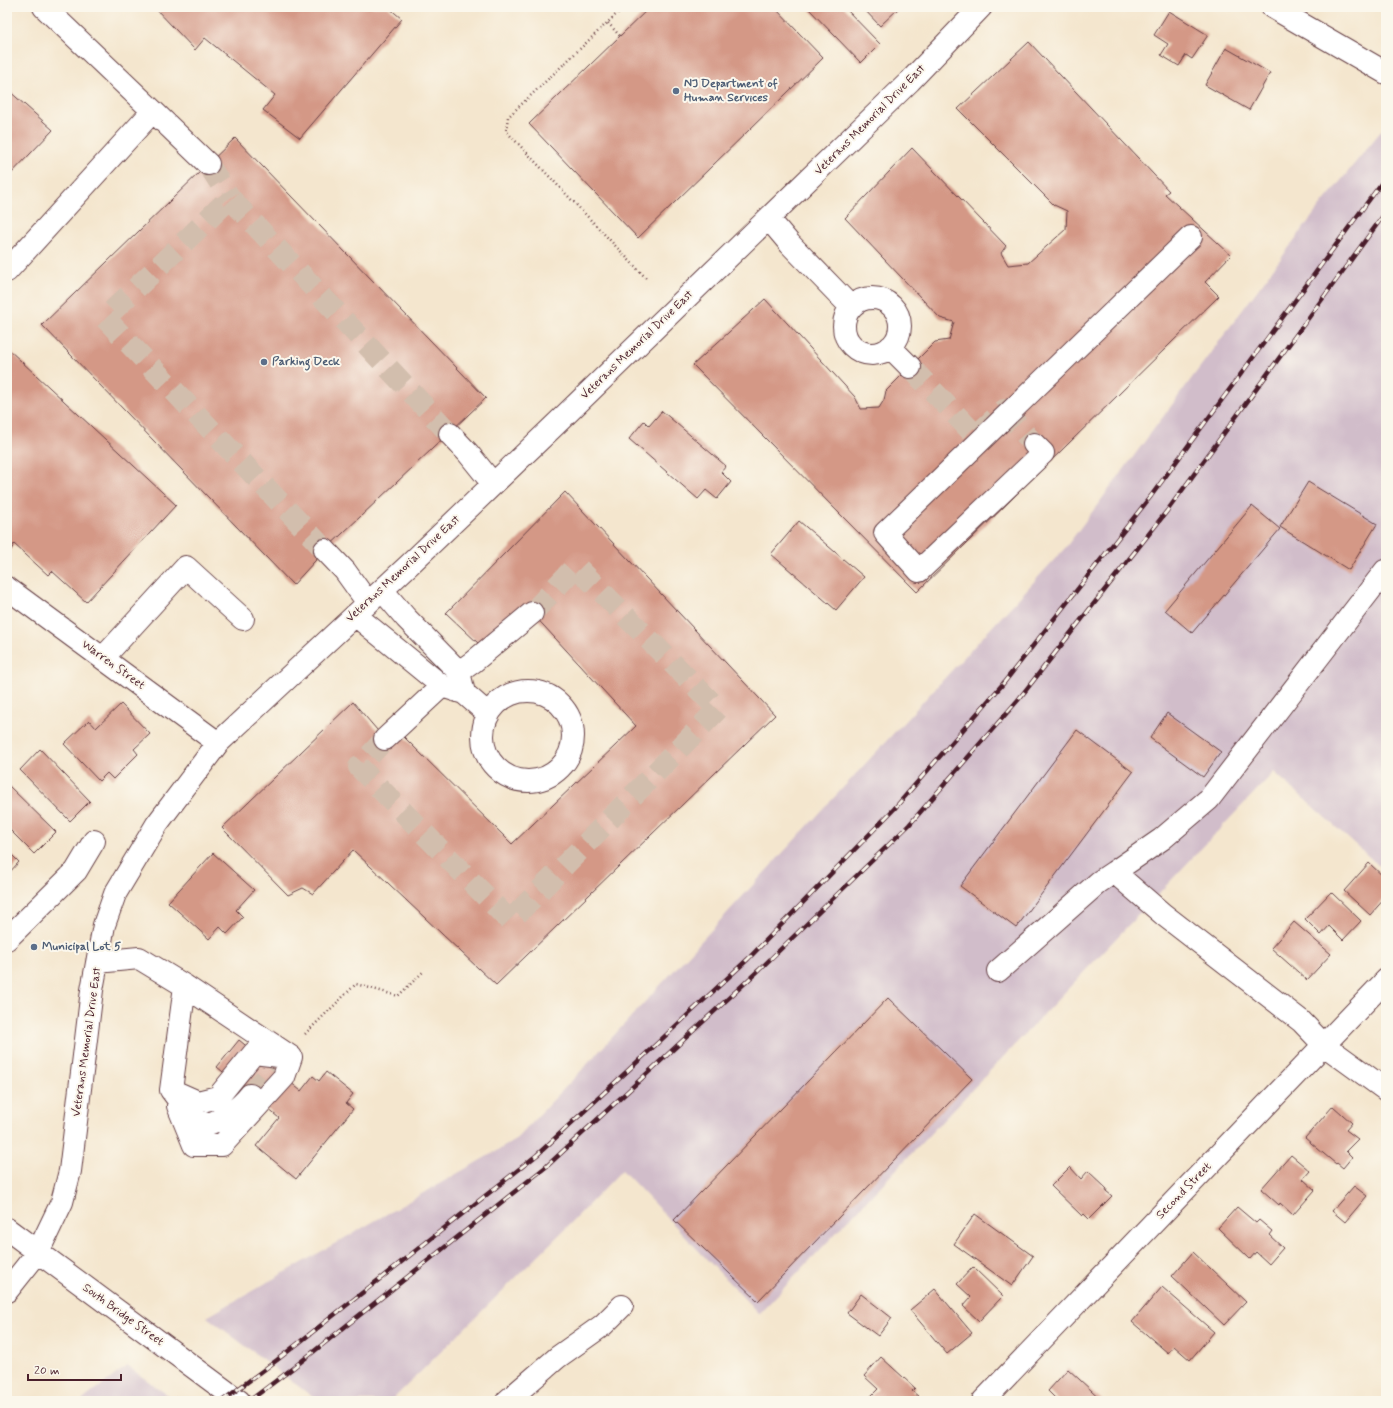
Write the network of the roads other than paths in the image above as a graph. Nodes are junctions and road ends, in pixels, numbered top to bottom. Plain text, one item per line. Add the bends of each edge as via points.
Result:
1 (44, 7) edge
2 (981, 7) edge
3 (1272, 7) edge
4 (1386, 73) edge
5 (153, 110) junction
6 (208, 164) tunnel mouth
7 (768, 219) junction
8 (1191, 237) dead end
9 (7, 271) edge
10 (851, 307) junction
11 (890, 347) junction
12 (910, 367) tunnel mouth
13 (450, 434) tunnel mouth
14 (1034, 444) tunnel mouth
15 (493, 484) junction
16 (325, 550) tunnel mouth
17 (1386, 571) edge
18 (11, 598) edge
19 (368, 603) junction
20 (532, 613) tunnel mouth
21 (243, 619) dead end
22 (103, 658) junction
23 (459, 672) junction
24 (442, 686) junction
25 (464, 693) junction
26 (488, 714) junction
27 (385, 739) tunnel mouth
28 (218, 743) junction
29 (94, 841) dead end
30 (1114, 872) junction
31 (7, 939) edge
32 (97, 962) junction
33 (998, 970) dead end
34 (1386, 980) edge
35 (185, 986) junction
36 (1324, 1045) junction
37 (282, 1063) junction
38 (171, 1090) junction
39 (1386, 1090) edge
40 (250, 1095) tunnel mouth
41 (7, 1229) edge
42 (38, 1252) junction
43 (7, 1291) edge
44 (622, 1306) dead end
45 (239, 1401) edge
46 (507, 1401) edge
47 (982, 1401) edge

1 - 5 street
2 - 7 street, Veterans Memorial Drive East via 910,81
3 - 4 street
5 - 6 street
5 - 9 street
7 - 10 street
7 - 15 street, Veterans Memorial Drive East
8 - 14 street via 885,533 919,571 1043,453
10 - 11 street via 846,315 844,333 854,348 871,355
10 - 11 street via 859,301 872,298 886,302 893,308 900,325 899,334
11 - 12 street
13 - 15 street
15 - 19 street, Veterans Memorial Drive East
16 - 19 street via 345,571
17 - 30 street via 1209,799 1162,839
18 - 22 street, Warren Street
19 - 23 street via 406,618
19 - 24 street
19 - 28 street, Veterans Memorial Drive East
20 - 23 street
21 - 22 street via 186,567
22 - 28 street, Warren Street
23 - 25 street
24 - 25 street
24 - 27 street
25 - 26 street
26 - 26 street via 483,742 487,756 496,768 508,777 536,781 550,776 561,767 570,754 574,739 572,724 566,710 555,699 542,692 526,690 511,694 498,702
28 - 32 street, Veterans Memorial Drive East via 157,824 115,894 104,925
29 - 31 street via 76,871
30 - 33 street via 1099,882
30 - 36 street via 1301,1021
32 - 35 street via 139,958
32 - 42 street, Veterans Memorial Drive East via 70,1171 62,1202
34 - 36 street, Second Street
35 - 37 street
35 - 38 street
36 - 39 street
36 - 47 street, Second Street
37 - 38 street via 254,1053 218,1097 198,1102
37 - 38 street via 284,1077 222,1145 194,1144
38 - 40 street via 189,1114 206,1125 220,1120
41 - 42 street, South Bridge Street
42 - 43 street, Veterans Memorial Drive East
42 - 45 street, South Bridge Street
44 - 46 street via 603,1325 558,1357

